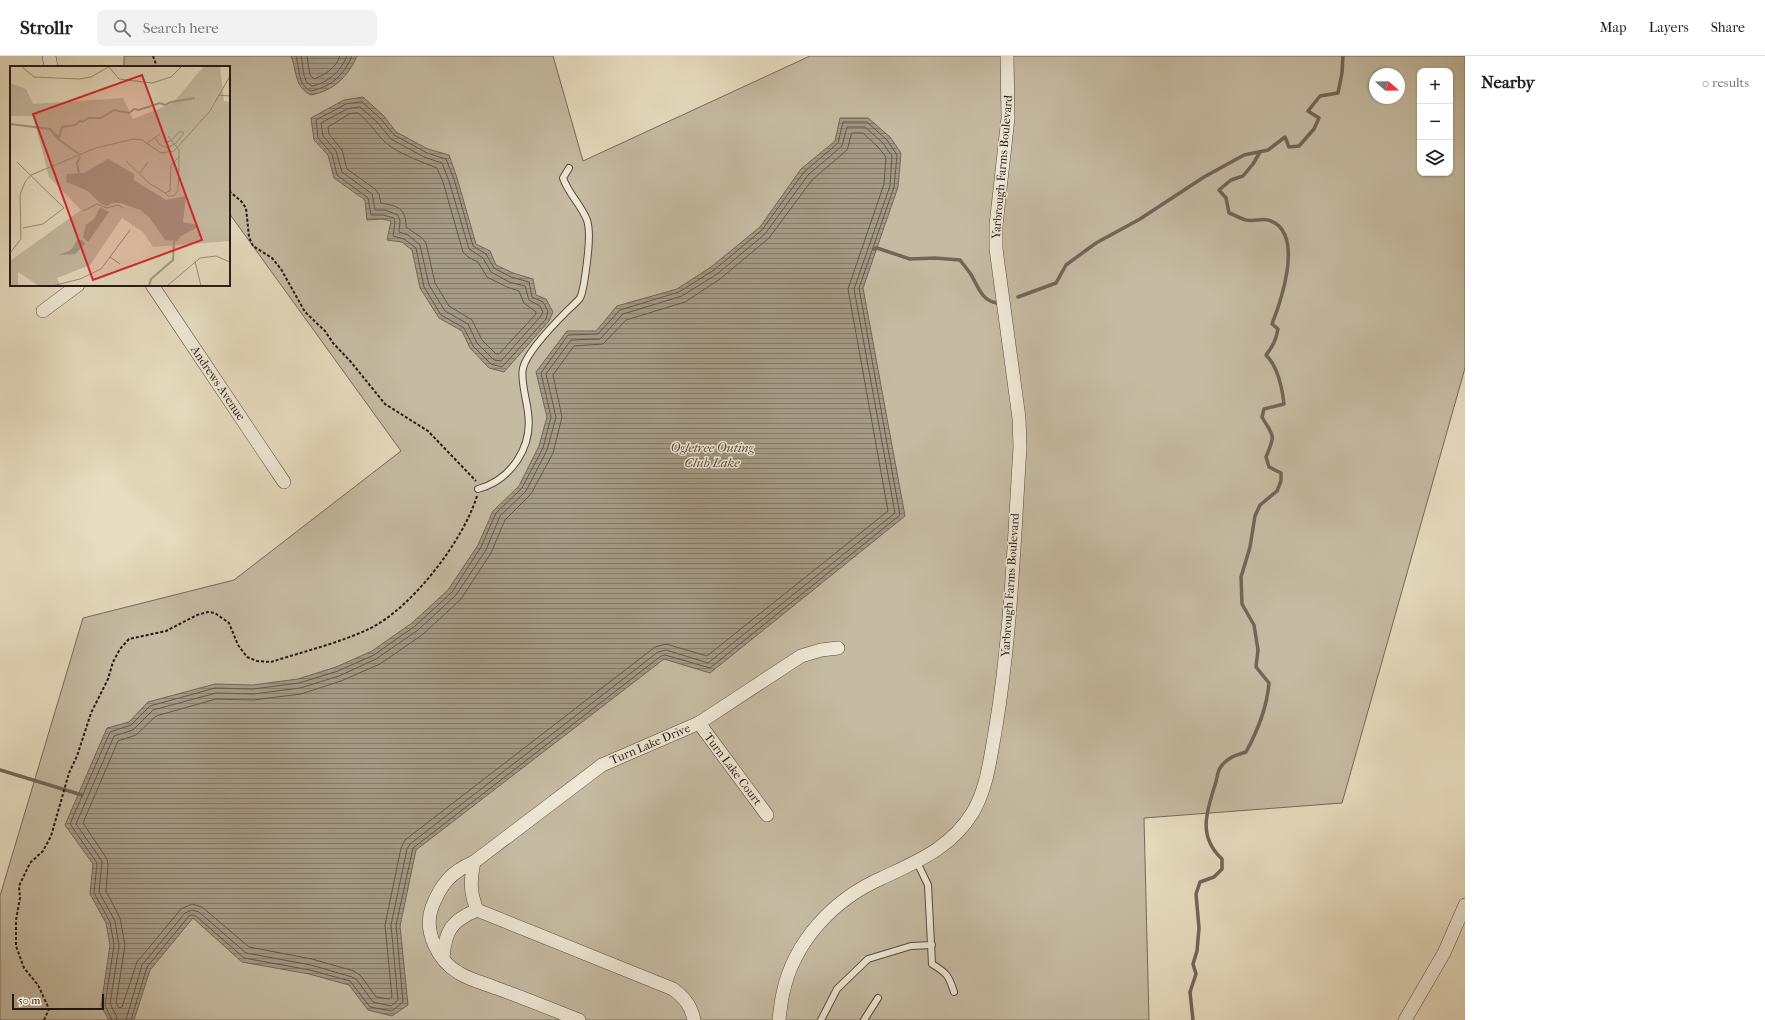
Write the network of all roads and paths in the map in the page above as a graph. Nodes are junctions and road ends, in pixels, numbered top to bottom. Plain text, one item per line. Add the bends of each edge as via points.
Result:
1 (49, 56) edge
2 (153, 56) edge
3 (1007, 56) edge
4 (51, 66) edge
5 (157, 66) edge
6 (569, 168) dead end
7 (230, 192) edge
8 (77, 286) edge
9 (153, 286) edge
10 (43, 311) dead end
11 (284, 482) dead end
12 (478, 489) junction
13 (838, 648) dead end
14 (699, 723) junction
15 (767, 815) dead end
16 (474, 862) junction
17 (917, 862) junction
18 (1465, 906) edge
19 (477, 910) junction
20 (932, 945) junction
21 (443, 958) junction
22 (954, 992) dead end
23 (878, 998) dead end
24 (44, 1020) edge
25 (579, 1020) edge
26 (694, 1020) edge
27 (779, 1020) edge
28 (821, 1020) edge
29 (864, 1020) edge
30 (1405, 1020) edge

1 - 4 street
2 - 5 path
3 - 17 street, Yarbrough Farms Boulevard via 1008,118 996,226 996,249 1019,418 1020,448 1004,674 989,766 977,806 956,835
6 - 12 lane via 563,178 566,187 587,221 587,265 581,297 527,357 522,369 530,425 528,437 518,459 504,477
7 - 12 path via 246,208 250,237 254,246 272,258 281,269 305,312 325,331 385,404 428,431 473,476
8 - 10 street
9 - 11 street, Andrews Avenue
12 - 24 path via 473,510 460,535 441,562 392,614 369,629 271,662 256,661 242,652 229,623 215,613 208,612 166,631 129,639 120,649 91,713 69,773 51,836 43,851 30,863 19,886 16,946 24,968 38,985 49,1009
13 - 14 street, Turn Lake Drive via 801,656
14 - 15 street, Turn Lake Court
14 - 16 street, Turn Lake Drive via 602,765
16 - 19 street via 471,894
16 - 21 street, Turn Lake Drive via 444,882 431,910 430,923 434,947
17 - 20 lane via 928,886
17 - 27 street, Yarbrough Farms Boulevard via 859,890 839,903 820,922 802,945 791,968 783,993
18 - 30 street via 1444,953
19 - 21 street via 462,916 450,928 444,941
19 - 26 street via 673,989 692,1009
20 - 22 lane via 932,964 949,977
20 - 28 lane via 912,946 868,959 837,989
21 - 25 street, Turn Lake Drive via 459,973
23 - 29 lane

